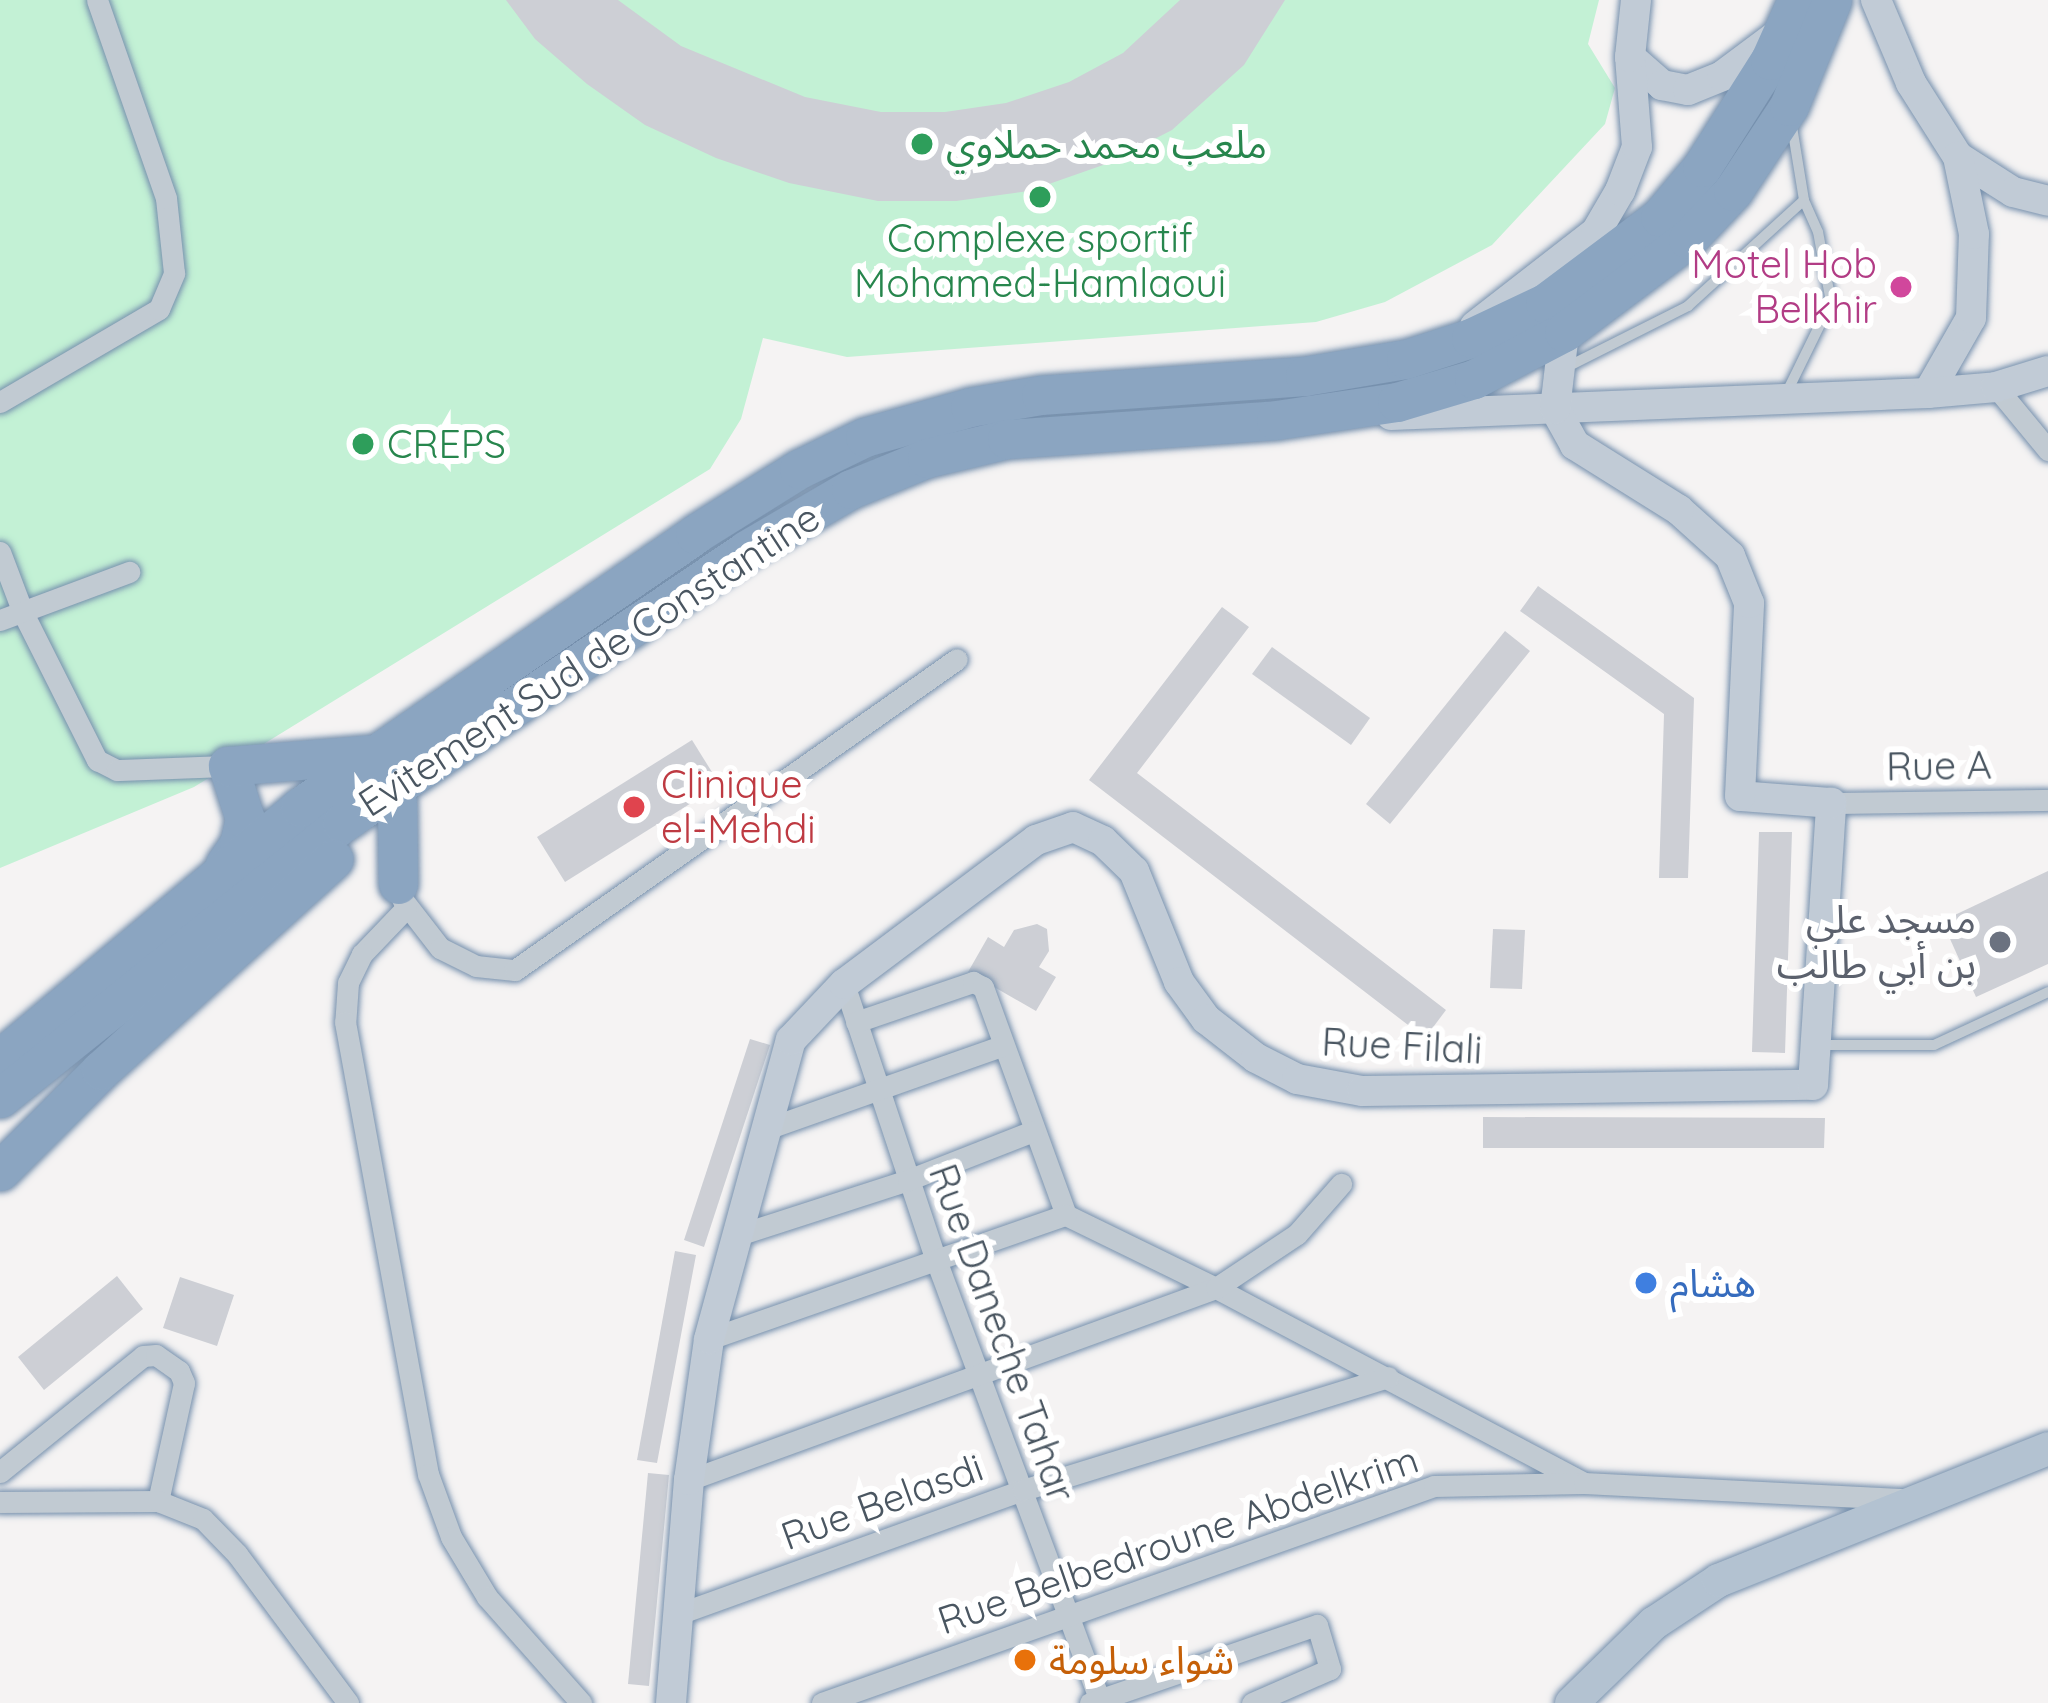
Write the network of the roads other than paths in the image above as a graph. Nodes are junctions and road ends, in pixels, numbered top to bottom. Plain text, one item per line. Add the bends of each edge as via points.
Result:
1 (97, 0) edge
2 (1636, 0) edge
3 (1876, 0) edge
4 (1804, 16) edge
5 (1630, 57) junction
6 (1789, 106) junction
7 (1958, 157) junction
8 (1804, 200) junction
9 (2048, 201) edge
10 (1454, 344) junction
11 (1562, 351) junction
12 (2048, 370) edge
13 (1996, 387) junction
14 (1928, 393) junction
15 (1784, 399) junction
16 (0, 401) edge
17 (1556, 409) junction
18 (1276, 420) junction
19 (2048, 450) edge
20 (0, 552) edge
21 (129, 572) dead end
22 (23, 613) junction
23 (0, 620) edge
24 (957, 659) dead end
25 (466, 743) junction
26 (375, 754) junction
27 (228, 766) junction
28 (2048, 800) edge
29 (397, 803) junction
30 (1831, 803) junction
31 (346, 847) junction
32 (199, 894) junction
33 (402, 896) junction
34 (844, 984) junction
35 (2048, 992) edge
36 (856, 1022) junction
37 (10, 1045) edge
38 (1002, 1046) junction
39 (1816, 1046) junction
40 (878, 1092) junction
41 (0, 1098) edge
42 (766, 1129) junction
43 (1033, 1131) junction
44 (0, 1171) edge
45 (908, 1180) junction
46 (1341, 1184) dead end
47 (1066, 1215) junction
48 (735, 1235) junction
49 (936, 1260) junction
50 (1216, 1288) junction
51 (709, 1339) junction
52 (978, 1373) junction
53 (1388, 1378) junction
54 (2048, 1448) edge
55 (0, 1472) edge
56 (689, 1480) junction
57 (1584, 1483) junction
58 (1022, 1490) junction
59 (1923, 1500) junction
60 (158, 1501) junction
61 (0, 1502) edge
62 (678, 1614) junction
63 (1066, 1615) junction
64 (1268, 1700) edge
65 (1096, 1702) edge
66 (348, 1703) edge
67 (581, 1703) edge
68 (671, 1703) edge
69 (822, 1703) edge
70 (1571, 1703) edge

1 - 16 street via 166,197 174,273 159,309
2 - 5 street
3 - 7 street via 1911,83
4 - 5 street via 1722,76 1688,89 1662,85
4 - 6 highway, Evitement Sud de Constantine
4 - 10 highway, Evitement Sud de Constantine via 1660,218 1545,303
5 - 10 street via 1637,147 1596,232
6 - 8 lane
6 - 11 highway, Evitement Sud de Constantine via 1733,190 1688,239
7 - 9 street via 2013,192
7 - 14 street via 1975,233 1971,318
8 - 11 lane via 1688,306
8 - 15 lane via 1832,302
10 - 26 highway, Evitement Sud de Constantine via 1305,376 1041,395 865,437 695,534
11 - 17 street
11 - 18 highway, Evitement Sud de Constantine via 1397,402
12 - 13 street
13 - 14 street
13 - 19 street
14 - 15 street
15 - 17 street
17 - 18 street
17 - 30 street via 1575,446 1679,510 1730,556 1749,603 1740,796
18 - 25 highway, Evitement Sud de Constantine via 1007,439 927,458 799,517
20 - 22 street
21 - 22 street
22 - 23 street
22 - 27 street via 97,760 117,770
24 - 33 street via 515,970 476,966 440,948
25 - 29 highway
25 - 41 highway, Evitement Sud de Constantine via 342,823
26 - 27 highway
26 - 32 highway, Evitement Sud de Constantine
27 - 32 highway via 244,832
28 - 30 street, Rue A
29 - 31 highway
29 - 33 highway
30 - 39 street, Rue Filali
31 - 33 highway via 374,850
31 - 44 highway
32 - 37 highway, Evitement Sud de Constantine
33 - 67 street via 348,983 345,1022 428,1474 451,1537 488,1597
34 - 36 street, Rue Daneche Tahar
34 - 39 street, Rue Filali via 1036,840 1072,827 1102,841 1133,871 1179,982 1206,1019 1297,1079 1362,1091 1810,1087
34 - 42 street, Rue Filali via 791,1040
35 - 39 lane via 1934,1046
36 - 38 street via 973,982 983,987
36 - 40 street, Rue Daneche Tahar
38 - 40 street
38 - 43 street
40 - 42 street
40 - 45 street, Rue Daneche Tahar
42 - 48 street, Rue Filali
43 - 45 street
43 - 47 street
45 - 48 street
45 - 49 street, Rue Daneche Tahar
46 - 50 street via 1297,1234
47 - 49 street
47 - 50 street
48 - 51 street, Rue Filali
49 - 51 street
49 - 52 street, Rue Daneche Tahar
50 - 52 street
50 - 53 street
51 - 56 street, Rue Filali
52 - 56 street
52 - 58 street, Rue Daneche Tahar
53 - 57 street
53 - 58 street, Rue Belasdi
54 - 59 main road
55 - 60 street via 143,1356 156,1355 184,1383
56 - 62 street, Rue Filali
57 - 59 street, Rue Belbedroune Abdelkrim
57 - 63 street, Rue Belbedroune Abdelkrim via 1434,1486
58 - 62 street, Rue Belasdi
58 - 63 street, Rue Daneche Tahar
59 - 70 main road via 1718,1580 1653,1623
60 - 61 street
60 - 66 street via 202,1519 237,1554
62 - 68 street, Rue Filali
63 - 65 street, Rue Daneche Tahar
63 - 69 street, Rue Belbedroune Abdelkrim
64 - 65 street via 1330,1669 1315,1624

